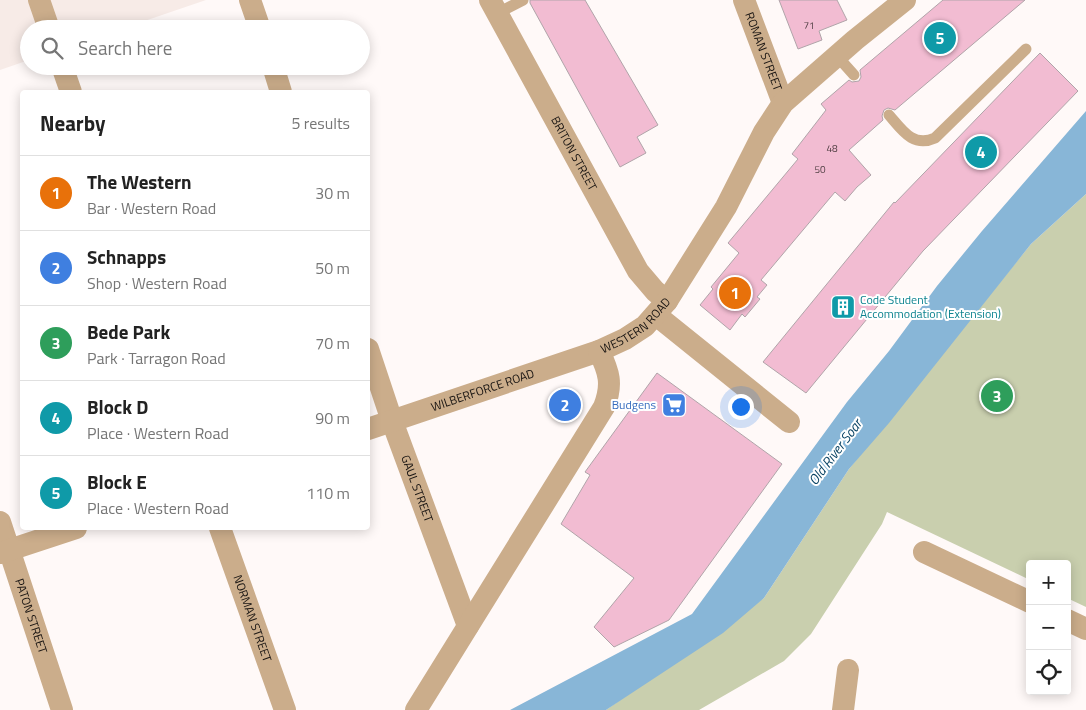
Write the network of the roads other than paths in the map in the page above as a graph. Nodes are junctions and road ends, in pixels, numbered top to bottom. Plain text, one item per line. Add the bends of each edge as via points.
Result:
1 (39, 0) edge
2 (250, 0) edge
3 (524, 0) edge
4 (744, 0) edge
5 (905, 0) edge
6 (494, 7) edge
7 (46, 20) edge
8 (257, 20) edge
9 (1026, 48) dead end
10 (837, 56) junction
11 (65, 75) edge
12 (276, 75) edge
13 (854, 75) dead end
14 (70, 90) edge
15 (280, 90) edge
16 (783, 103) junction
17 (889, 116) dead end
18 (662, 308) junction
19 (599, 351) junction
20 (370, 355) edge
21 (392, 421) junction
22 (789, 422) dead end
23 (370, 429) edge
24 (0, 522) edge
25 (70, 530) edge
26 (221, 530) edge
27 (5, 551) edge
28 (924, 552) dead end
29 (1026, 600) edge
30 (1071, 622) edge
31 (468, 626) junction
32 (1086, 629) edge
33 (848, 670) dead end
34 (62, 710) edge
35 (285, 710) edge
36 (416, 710) edge
37 (843, 710) edge

1 - 7 street
2 - 8 street
3 - 6 lane
4 - 16 street, ROMAN STREET
5 - 10 street, WESTERN ROAD
6 - 18 street, BRITON STREET via 638,271 654,291
9 - 17 lane via 935,138 928,141 911,138
10 - 13 lane
10 - 16 street, WESTERN ROAD
11 - 14 street
12 - 15 street
16 - 18 street, WESTERN ROAD via 764,132 726,207
18 - 19 street, WESTERN ROAD via 645,326
18 - 22 street, BRITON STREET
19 - 21 street, WILBERFORCE ROAD
19 - 31 street, WESTERN ROAD via 610,382 604,407
20 - 21 street, GAUL STREET
21 - 23 street, WILBERFORCE ROAD
21 - 31 street, GAUL STREET
24 - 27 street, PATON STREET
25 - 27 street
26 - 35 street, NORMAN STREET
27 - 34 street, PATON STREET
28 - 29 street
30 - 32 street
31 - 36 street, WESTERN ROAD
33 - 37 street

